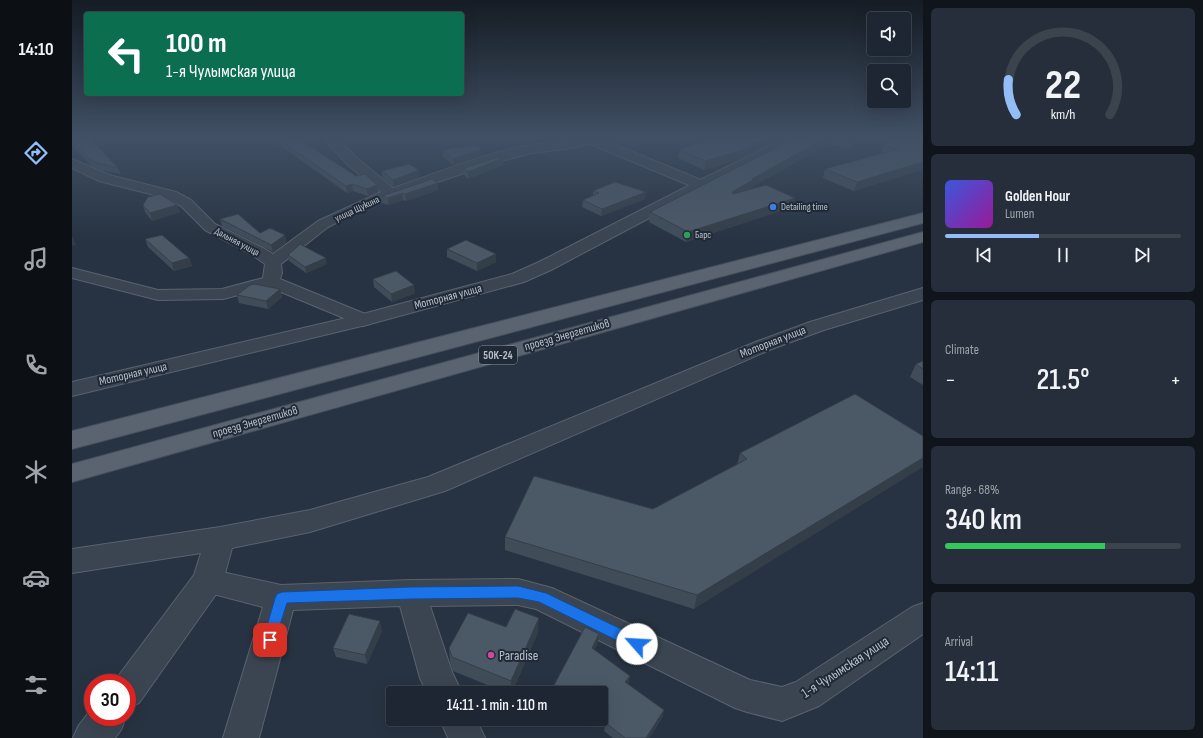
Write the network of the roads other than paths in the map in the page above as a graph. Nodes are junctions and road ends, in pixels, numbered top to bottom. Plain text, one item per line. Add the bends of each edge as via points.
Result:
1 (90, 171) edge
2 (364, 171) edge
3 (457, 171) edge
4 (668, 171) edge
5 (728, 171) edge
6 (701, 185) junction
7 (391, 194) junction
8 (923, 218) edge
9 (923, 237) edge
10 (273, 262) junction
11 (72, 273) edge
12 (270, 282) junction
13 (923, 294) edge
14 (363, 320) junction
15 (72, 389) edge
16 (72, 440) edge
17 (72, 473) edge
18 (220, 538) junction
19 (72, 561) edge
20 (208, 581) junction
21 (411, 593) junction
22 (282, 598) junction
23 (923, 616) edge
24 (136, 679) edge
25 (441, 686) edge
26 (101, 726) edge
27 (461, 726) edge
28 (92, 738) edge
29 (241, 738) edge
30 (467, 738) edge

1 - 10 street, Дальняя улица via 104,178 171,195 186,203 210,228 257,251
2 - 7 street
3 - 7 street, улица Щукина
4 - 6 street
5 - 6 street, Моторная улица
6 - 14 street, Моторная улица via 518,278
7 - 10 street, улица Щукина via 323,224
8 - 16 main road, проезд Энергетиков / 50К-24
9 - 17 main road, проезд Энергетиков / 50К-24
10 - 12 street, Дальняя улица
11 - 12 street via 158,295 223,294
12 - 14 street
13 - 18 street, Моторная улица via 817,326 765,345 436,484 310,521
14 - 15 street, Моторная улица
18 - 19 street, Моторная улица
18 - 20 street
20 - 22 street, 1-я Чулымская улица
20 - 24 street
21 - 22 street, 1-я Чулымская улица
21 - 23 street, 1-я Чулымская улица via 518,592 541,597 747,696 782,704 807,694
21 - 25 street
22 - 29 street
26 - 28 street
27 - 30 street

